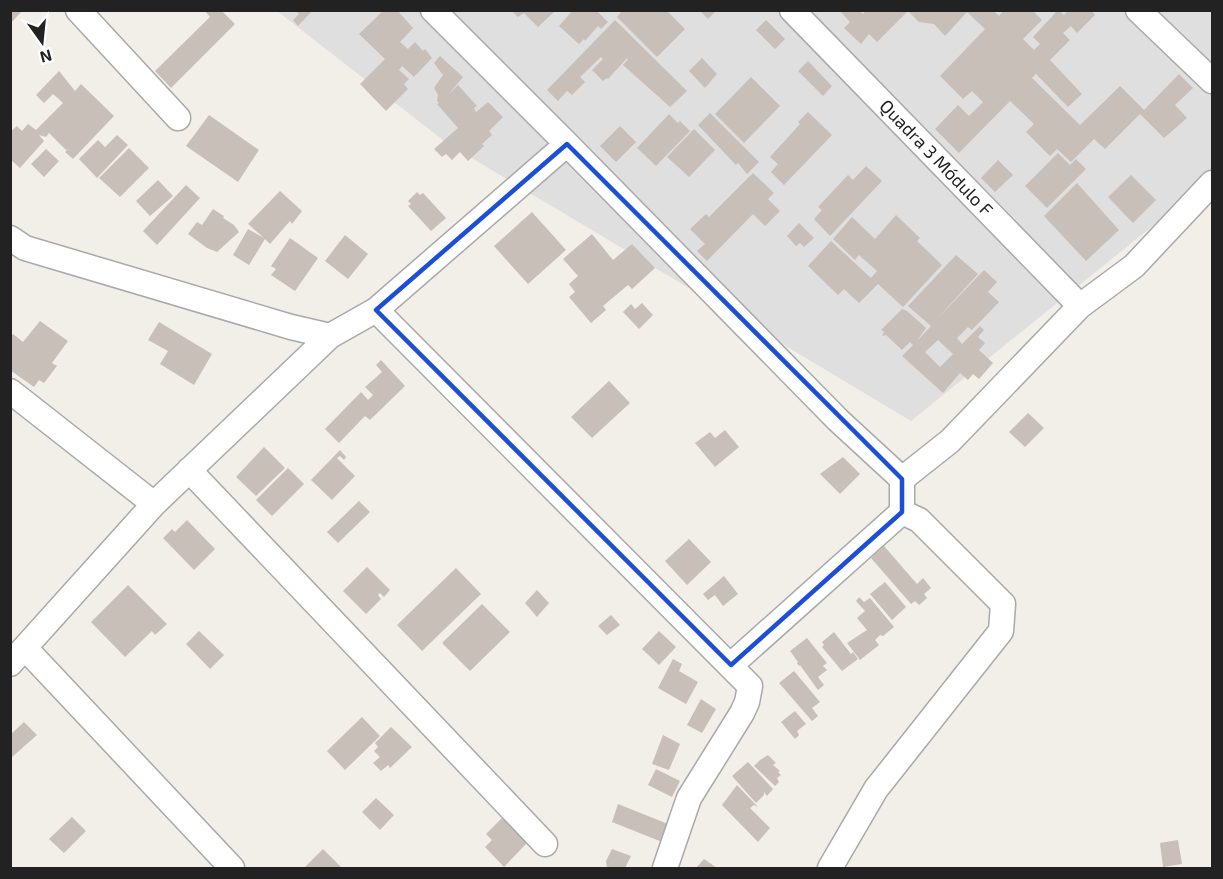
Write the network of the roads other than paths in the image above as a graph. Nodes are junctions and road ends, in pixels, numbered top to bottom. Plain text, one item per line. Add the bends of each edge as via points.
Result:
1 (78, 10) edge
2 (433, 10) edge
3 (792, 10) edge
4 (1138, 10) edge
5 (1212, 81) edge
6 (178, 118) dead end
7 (567, 144) junction
8 (1212, 183) edge
9 (10, 238) edge
10 (1080, 306) junction
11 (376, 310) junction
12 (330, 336) junction
13 (10, 391) edge
14 (189, 470) junction
15 (902, 479) junction
16 (154, 504) junction
17 (902, 512) junction
18 (18, 657) edge
19 (731, 665) junction
20 (545, 844) dead end
21 (232, 868) edge
22 (665, 868) edge
23 (830, 868) edge

1 - 6 street
2 - 7 street
3 - 10 street, Quadra 3 Módulo F
4 - 5 street
7 - 11 street
7 - 15 street via 838,420
8 - 10 street via 1134,266
9 - 12 street via 36,252
10 - 15 street via 950,441
11 - 12 street
11 - 19 street
12 - 14 street
13 - 16 street
14 - 16 street
14 - 20 street
15 - 17 street
16 - 18 street
17 - 19 street
17 - 23 street via 919,520 1003,603 1001,630 876,789
18 - 21 street
19 - 22 street via 750,686 747,702 689,798

